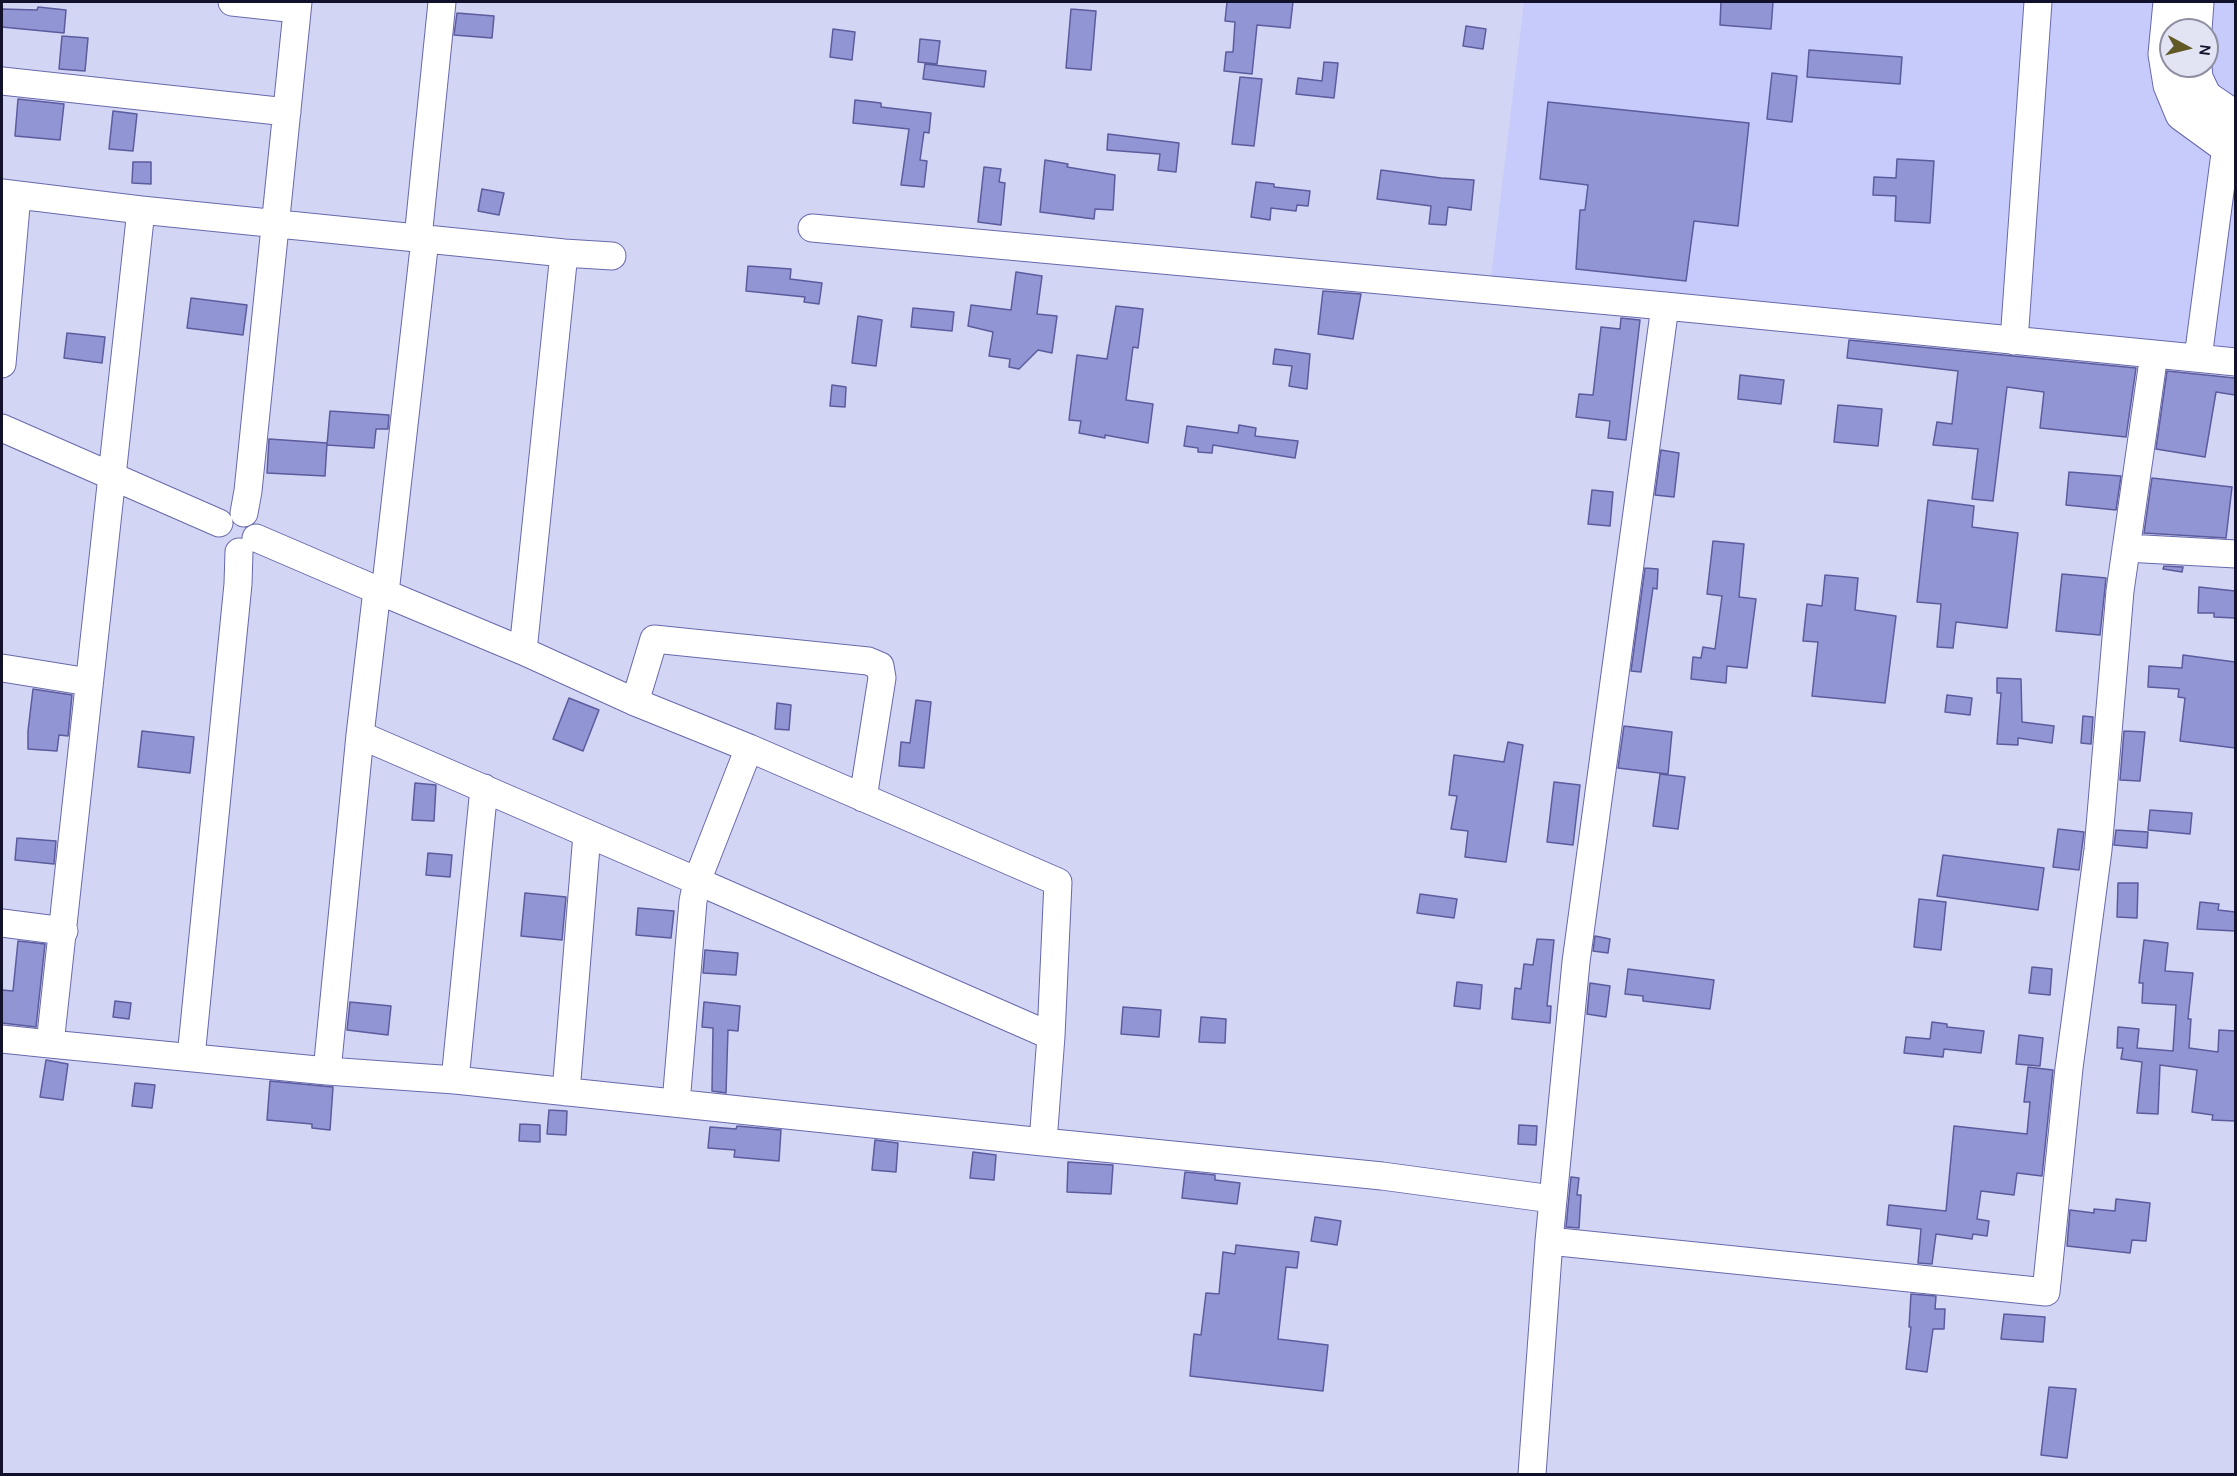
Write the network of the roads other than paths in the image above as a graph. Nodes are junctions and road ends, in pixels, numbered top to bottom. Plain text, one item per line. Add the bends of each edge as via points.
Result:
1 (232, 2) edge
2 (442, 2) edge
3 (2038, 2) edge
4 (2170, 2) edge
5 (2197, 2) edge
6 (298, 5) edge
7 (2196, 18) edge
8 (2196, 78) edge
9 (2, 81) edge
10 (287, 112) junction
11 (2232, 138) edge
12 (9, 194) edge
13 (141, 210) junction
14 (276, 223) junction
15 (812, 228) dead end
16 (421, 238) junction
17 (564, 253) junction
18 (612, 256) dead end
19 (1665, 306) junction
20 (2014, 341) junction
21 (2154, 354) junction
22 (2198, 358) junction
23 (2235, 362) edge
24 (2, 363) edge
25 (2, 428) edge
26 (111, 477) junction
27 (232, 518) junction
28 (248, 545) junction
29 (2126, 548) junction
30 (2235, 554) edge
31 (381, 592) junction
32 (523, 651) junction
33 (2, 668) edge
34 (89, 682) junction
35 (635, 702) junction
36 (360, 735) junction
37 (749, 748) junction
38 (484, 788) junction
39 (864, 798) junction
40 (587, 834) junction
41 (697, 881) junction
42 (2, 923) edge
43 (63, 931) junction
44 (1051, 1036) junction
45 (2, 1040) edge
46 (50, 1044) junction
47 (191, 1057) junction
48 (327, 1071) junction
49 (455, 1080) junction
50 (566, 1092) junction
51 (676, 1103) junction
52 (1043, 1142) junction
53 (1552, 1199) junction
54 (1549, 1241) junction
55 (1532, 1474) edge

1 - 6 street
2 - 16 street
3 - 20 street
4 - 11 main road via 2165,54 2170,86 2182,114
5 - 7 main road
6 - 10 street
8 - 11 main road
9 - 10 street
10 - 14 street
11 - 22 street
12 - 13 street
12 - 24 street
13 - 14 street
13 - 26 street
14 - 16 street
14 - 27 street via 248,491
15 - 19 street
16 - 17 street
16 - 31 street
17 - 18 street
17 - 32 street
19 - 20 street
19 - 53 street via 1576,962
20 - 21 street
21 - 22 street
21 - 29 street
22 - 23 street
25 - 26 street
26 - 27 street
26 - 34 street
27 - 28 street via 252,519 257,528
27 - 28 street via 218,533 221,543 229,550
28 - 31 street
28 - 47 street via 237,596
29 - 30 street
29 - 54 street via 2098,850 2068,1068 2046,1292
31 - 32 street
31 - 36 street
32 - 35 street
33 - 34 street
34 - 43 street
35 - 37 street
35 - 39 street via 654,639 868,661 880,666 882,678
36 - 38 street
36 - 48 street
37 - 39 street
37 - 41 street
38 - 40 street
38 - 49 street
39 - 44 street via 1058,882
40 - 41 street
40 - 50 street
41 - 44 street
41 - 51 street
42 - 43 street
43 - 46 street
44 - 52 street
45 - 46 street
46 - 47 street
47 - 48 street
48 - 49 street
49 - 50 street
50 - 51 street
51 - 52 street
52 - 53 street via 1382,1176
53 - 54 street
54 - 55 street

